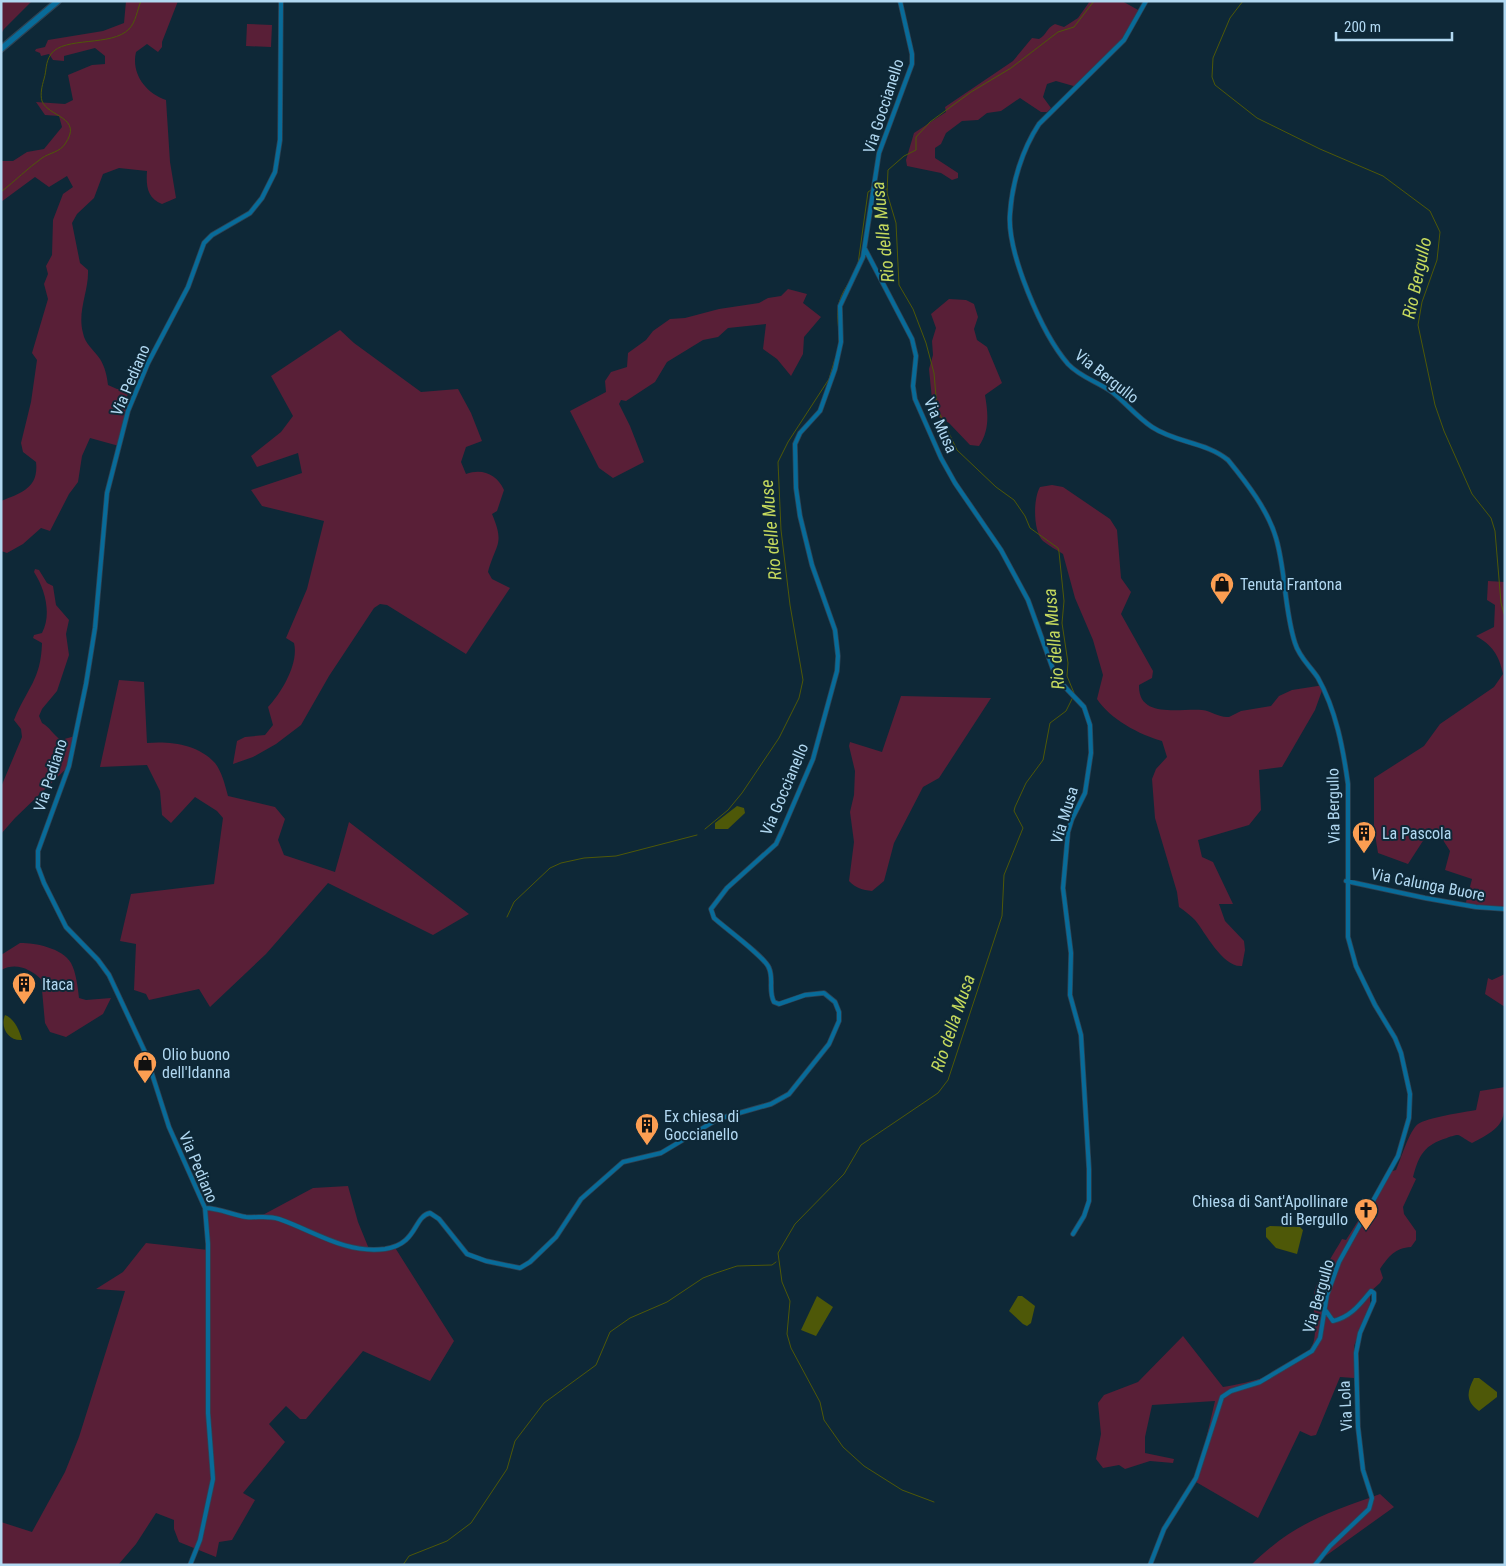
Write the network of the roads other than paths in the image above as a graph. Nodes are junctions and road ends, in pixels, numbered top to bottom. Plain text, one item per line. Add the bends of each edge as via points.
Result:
1 (58, 1) edge
2 (282, 1) edge
3 (900, 1) edge
4 (1146, 1) edge
5 (1, 49) edge
6 (865, 247) junction
7 (1346, 881) junction
8 (1505, 908) edge
9 (205, 1208) junction
10 (1073, 1234) dead end
11 (1325, 1309) junction
12 (190, 1565) edge
13 (1150, 1565) edge
14 (1315, 1565) edge

1 - 5 street
2 - 9 street, Via Pediano via 280,140 275,172 250,213 204,243 188,287 148,363 128,411 107,493 95,628 84,694 69,766 38,851 38,867 66,928 109,975 145,1052 169,1128
3 - 6 street, Via Goccianello via 913,59 879,153
4 - 7 street, Via Bergullo via 1124,40 1039,124 1033,134 1020,164 1013,194 1010,216 1013,246 1034,309 1069,365 1113,393 1159,431 1224,456 1268,518 1278,544 1295,643 1333,711 1345,762 1348,784
6 - 9 street, Via Goccianello via 859,268 840,306 840,349 826,396 820,411 797,438 794,452 803,533 835,630 838,656 833,688 813,759 779,837 718,897 711,909 714,918 767,962 774,1002 779,1004 817,993 824,993 835,1002 838,1021 829,1044 783,1100 718,1119 661,1153 624,1162 585,1196 556,1237 520,1268 467,1254 439,1219 430,1213 422,1217 403,1243 376,1250 335,1243 266,1216 245,1216
6 - 10 street, Via Musa via 912,339 916,356 915,400 941,458 1001,550 1025,594 1054,672 1084,708 1088,718 1091,753 1086,793 1068,832 1063,888 1071,953 1070,995 1081,1035 1089,1169 1089,1200
7 - 8 street, Via Calunga Buore via 1476,907
7 - 11 street, Via Bergullo via 1350,948 1373,1000 1395,1038 1411,1106 1398,1156 1339,1262
9 - 12 street, Via Pediano via 208,1244 207,1388 213,1479 200,1540
11 - 13 street, Via Bergullo via 1320,1338 1312,1351 1260,1382 1231,1390 1222,1397 1196,1478 1164,1529
11 - 14 street, Via Lola via 1330,1319 1338,1320 1355,1310 1371,1291 1374,1292 1374,1301 1360,1333 1356,1353 1358,1427 1363,1470 1372,1498 1369,1509

